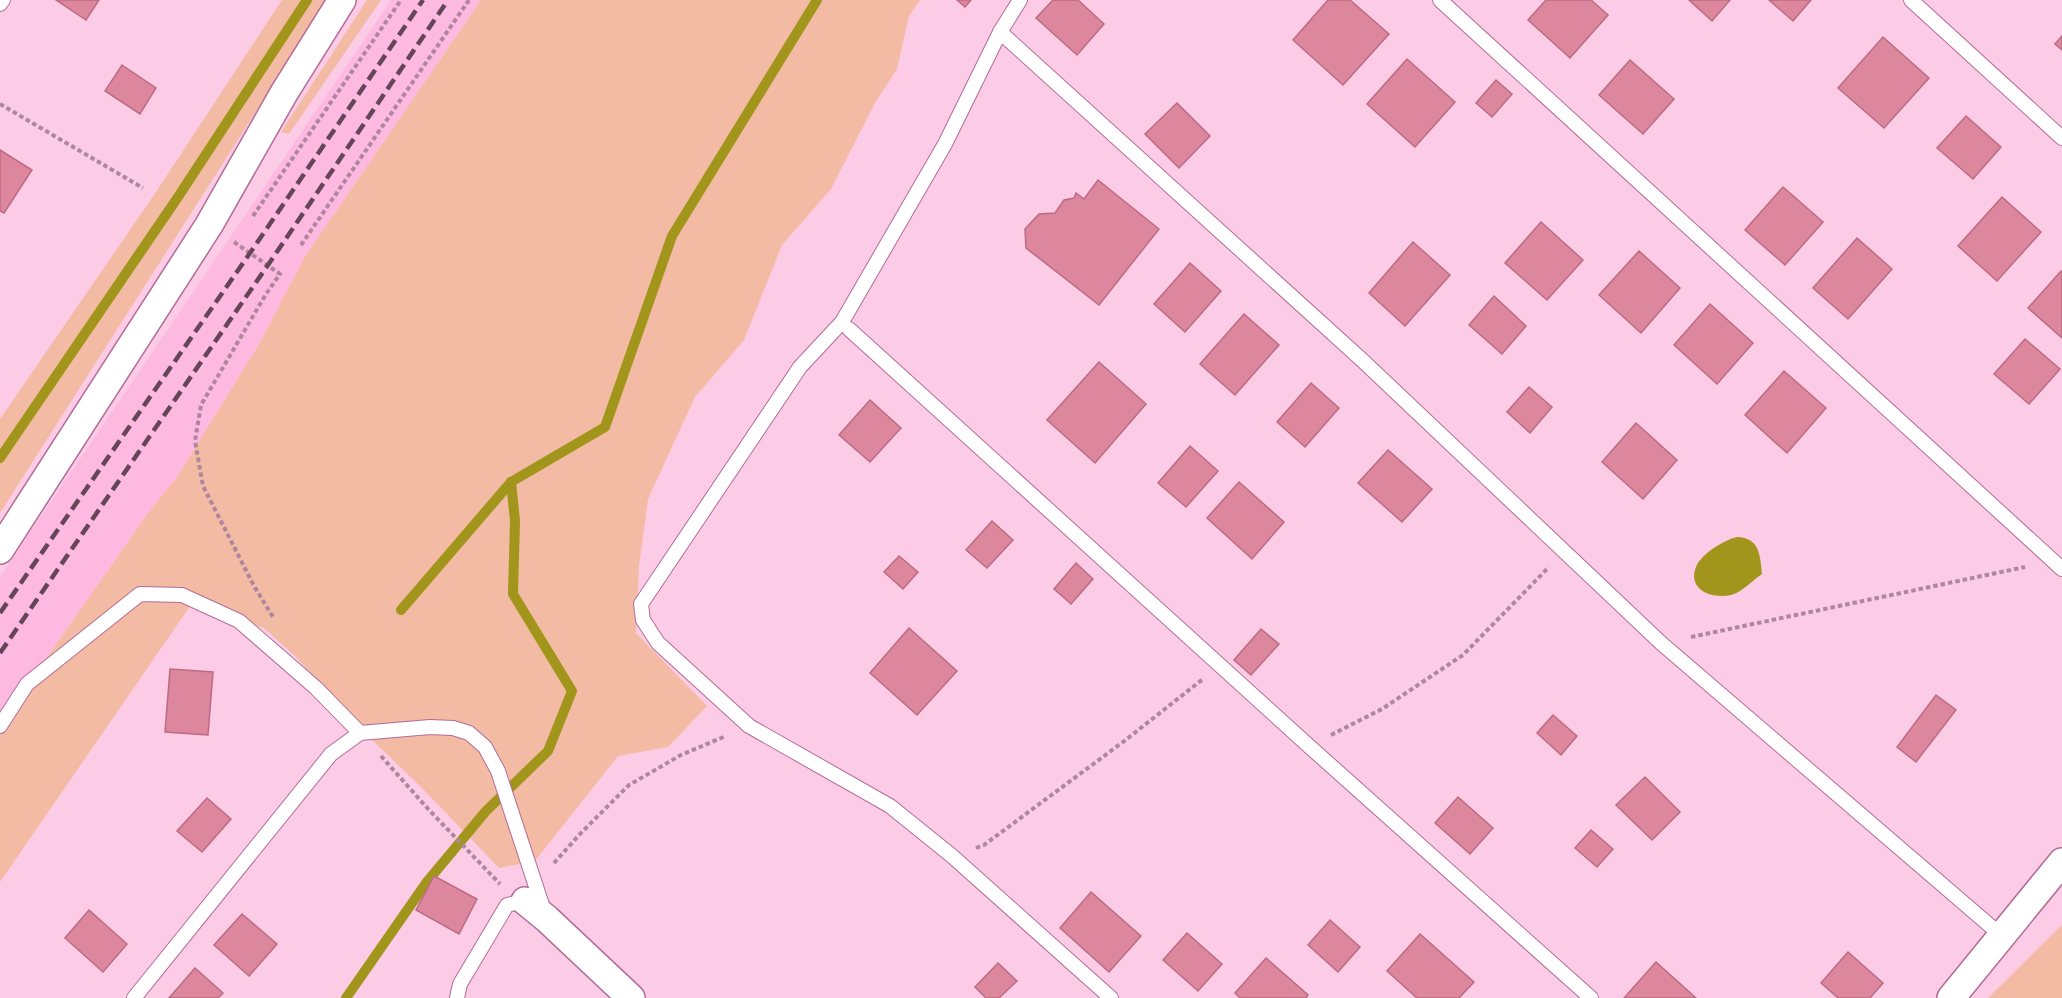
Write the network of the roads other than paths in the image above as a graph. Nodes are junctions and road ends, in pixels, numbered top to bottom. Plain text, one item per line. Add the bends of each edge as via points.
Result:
1 (3, 0) edge
2 (342, 0) edge
3 (1020, 0) edge
4 (1440, 0) edge
5 (1911, 0) edge
6 (0, 4) edge
7 (1000, 32) junction
8 (2062, 138) edge
9 (849, 330) dead end
10 (0, 550) edge
11 (2058, 565) edge
12 (0, 726) edge
13 (360, 733) junction
14 (2062, 862) edge
15 (522, 892) junction
16 (2002, 936) junction
17 (134, 998) edge
18 (457, 998) edge
19 (631, 998) edge
20 (1111, 998) edge
21 (1591, 998) edge
22 (1952, 998) edge

1 - 6 lane
2 - 10 street via 209,225
3 - 7 lane
4 - 11 lane
5 - 8 lane
7 - 16 lane via 1362,360 1661,643
7 - 20 lane via 945,144 842,322 800,368 641,604 643,620 658,643 749,726 890,806
9 - 21 lane
12 - 13 lane via 27,684 140,594 182,595 239,621 316,688
13 - 15 lane via 453,728 469,733 485,747 509,799
13 - 17 lane via 331,754
14 - 16 street
15 - 18 lane via 507,904 460,984
15 - 19 street
16 - 22 street

